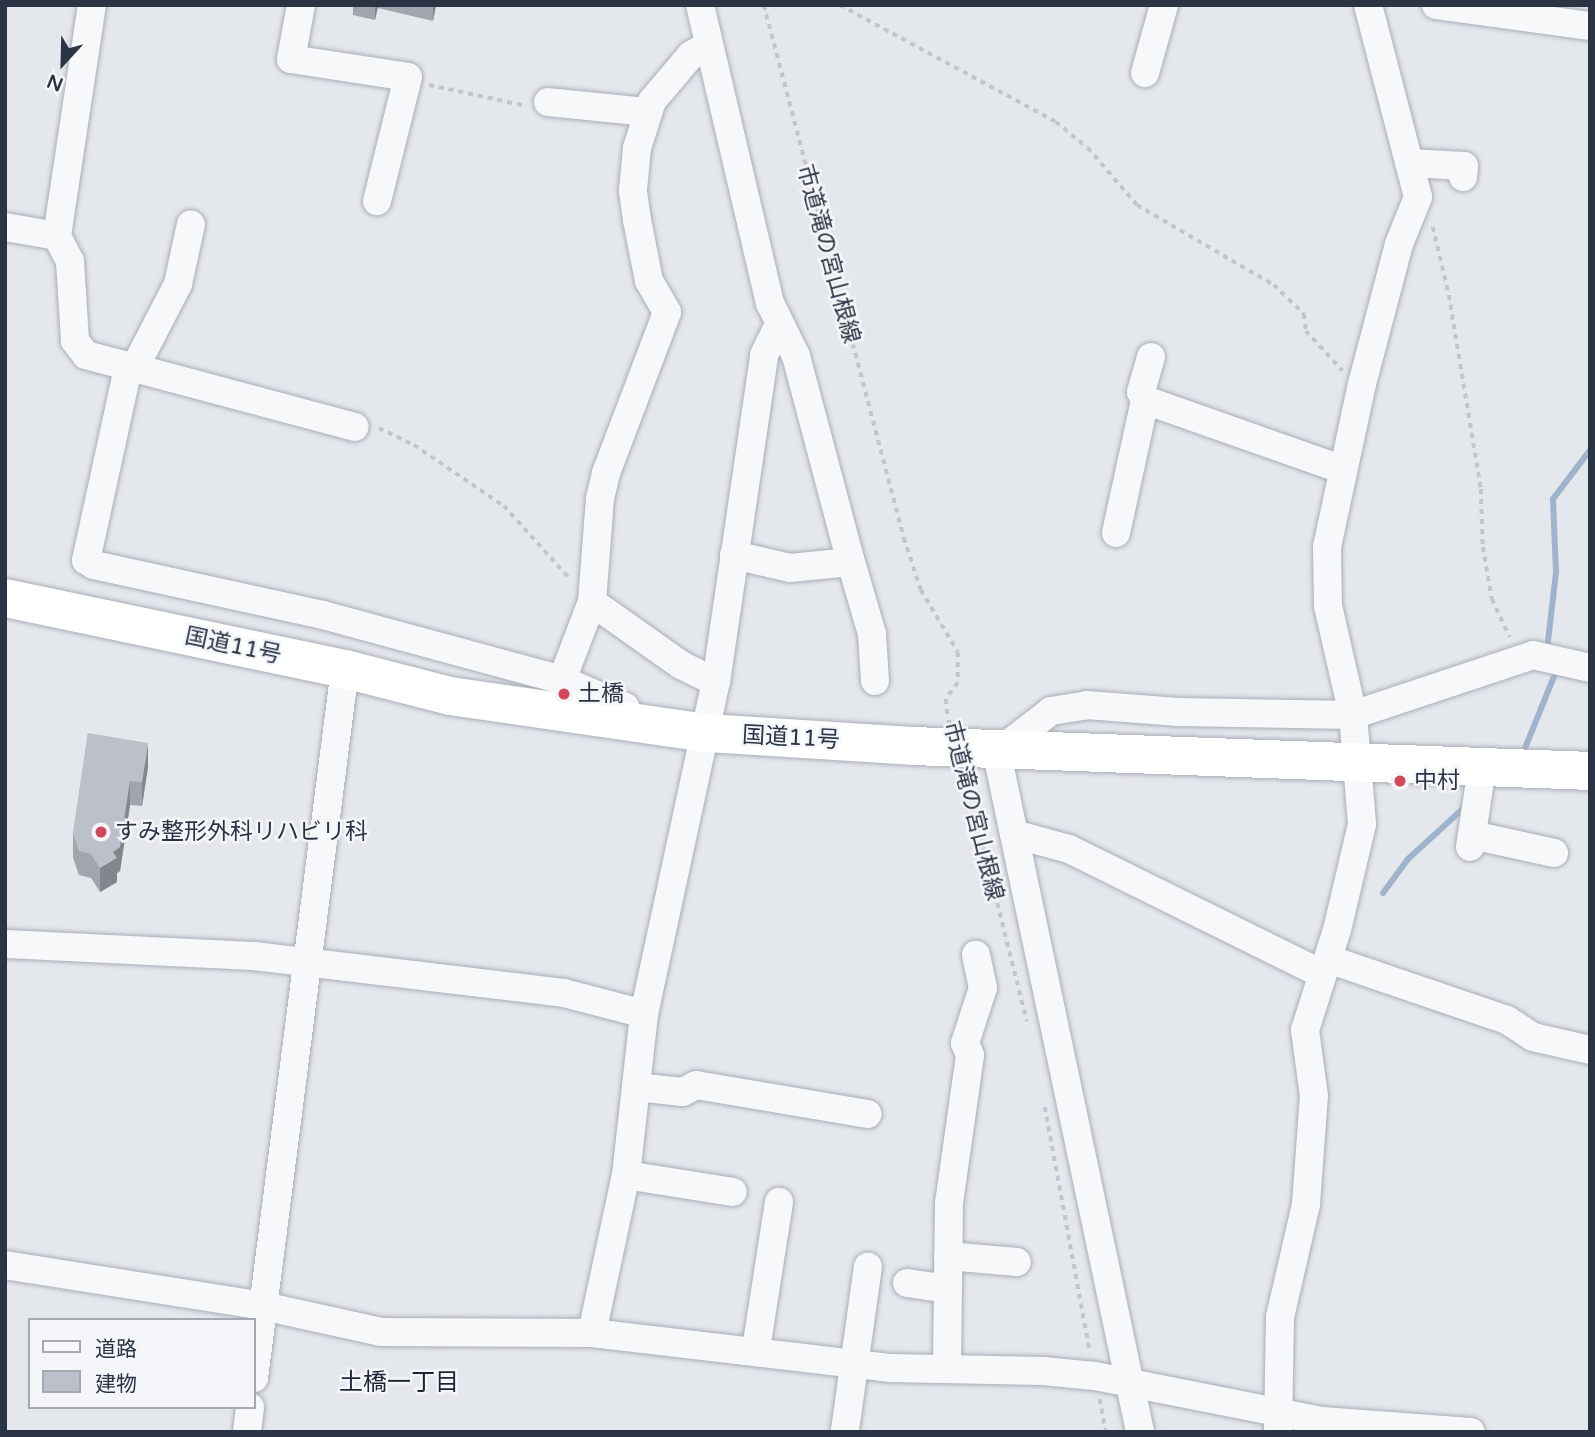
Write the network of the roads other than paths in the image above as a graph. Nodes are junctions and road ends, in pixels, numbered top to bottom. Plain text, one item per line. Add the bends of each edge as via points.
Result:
1 (92, 5) edge
2 (301, 5) edge
3 (700, 5) edge
4 (1164, 5) edge
5 (1368, 5) edge
6 (1436, 5) edge
7 (1482, 8) edge
8 (1590, 26) edge
9 (708, 45) junction
10 (1145, 73) dead end
11 (548, 102) road end
12 (646, 112) junction
13 (1409, 163) junction
14 (1463, 177) dead end
15 (377, 201) dead end
16 (191, 224) dead end
17 (5, 227) edge
18 (57, 236) junction
19 (779, 324) junction
20 (1151, 357) dead end
21 (131, 369) junction
22 (1145, 400) junction
23 (355, 427) road end
24 (1341, 469) junction
25 (1116, 533) dead end
26 (734, 555) junction
27 (851, 562) junction
28 (5, 598) edge
29 (592, 602) junction
30 (1590, 668) edge
31 (345, 669) junction
32 (562, 680) junction
33 (875, 681) dead end
34 (716, 682) junction
35 (1353, 715) junction
36 (628, 723) junction
37 (707, 733) junction
38 (999, 749) junction
39 (1360, 763) junction
40 (1590, 771) edge
41 (1479, 786) junction
42 (1014, 834) junction
43 (1554, 853) dead end
44 (5, 944) edge
45 (976, 955) dead end
46 (305, 964) junction
47 (1325, 966) junction
48 (645, 1014) junction
49 (1590, 1050) edge
50 (636, 1087) junction
51 (868, 1114) dead end
52 (626, 1175) junction
53 (733, 1192) dead end
54 (779, 1202) dead end
55 (948, 1256) junction
56 (1017, 1262) dead end
57 (5, 1265) edge
58 (869, 1267) dead end
59 (907, 1283) dead end
60 (948, 1289) junction
61 (263, 1306) junction
62 (592, 1333) junction
63 (756, 1349) junction
64 (256, 1362) edge
65 (855, 1362) junction
66 (947, 1366) junction
67 (1132, 1384) junction
68 (250, 1409) edge
69 (1279, 1423) edge
70 (845, 1430) edge
71 (247, 1432) edge
72 (1140, 1432) edge
73 (1471, 1432) edge

1 - 18 street
2 - 15 street via 291,59 408,78
3 - 9 street
4 - 10 street
5 - 13 street
6 - 7 street
7 - 8 street
9 - 12 street via 691,55
9 - 19 street via 770,303
11 - 12 street
12 - 29 street via 633,190 649,281 667,312 606,472
13 - 14 street via 1464,166
13 - 24 street via 1418,197 1399,244
16 - 21 street via 178,284
17 - 18 street
18 - 21 street via 70,261 75,341 86,355
19 - 26 street via 764,355
19 - 27 street via 796,356
20 - 22 street via 1141,392
21 - 23 street
21 - 32 street via 86,560 323,615
22 - 24 street
22 - 25 street
24 - 35 street via 1327,547 1328,606
26 - 27 street via 790,568
26 - 34 street
27 - 33 street via 872,634
28 - 31 highway, 国道11号
29 - 32 street
29 - 34 street via 681,665
30 - 35 street via 1533,655
31 - 36 highway, 国道11号 via 450,696
31 - 46 street
32 - 36 street via 625,707
34 - 37 street
35 - 38 street via 1178,712 1087,705 1051,711
35 - 39 street
36 - 37 highway, 国道11号
37 - 38 highway, 国道11号
37 - 48 street
38 - 39 highway, 国道11号
38 - 42 street
39 - 41 highway, 国道11号
39 - 47 street via 1362,824
40 - 41 highway, 国道11号
41 - 43 street via 1471,841
42 - 47 street via 1069,849
42 - 67 street
44 - 46 street via 254,956
45 - 55 street via 983,988 965,1043 970,1055 949,1203
46 - 48 street via 565,993
46 - 61 street
47 - 49 street via 1507,1020 1533,1037
47 - 69 street via 1305,1030 1313,1110 1306,1204 1280,1317
48 - 50 street
50 - 51 street via 682,1092 696,1085
50 - 52 street
52 - 53 street
52 - 62 street
54 - 63 street
55 - 56 street
55 - 60 street
57 - 61 street
58 - 65 street
59 - 60 street
60 - 66 street
61 - 62 street via 382,1332
61 - 64 street
62 - 63 street
63 - 65 street
65 - 66 street via 891,1368
65 - 70 street
66 - 67 street via 1095,1376
67 - 69 street
67 - 72 street
68 - 71 street
69 - 73 street

